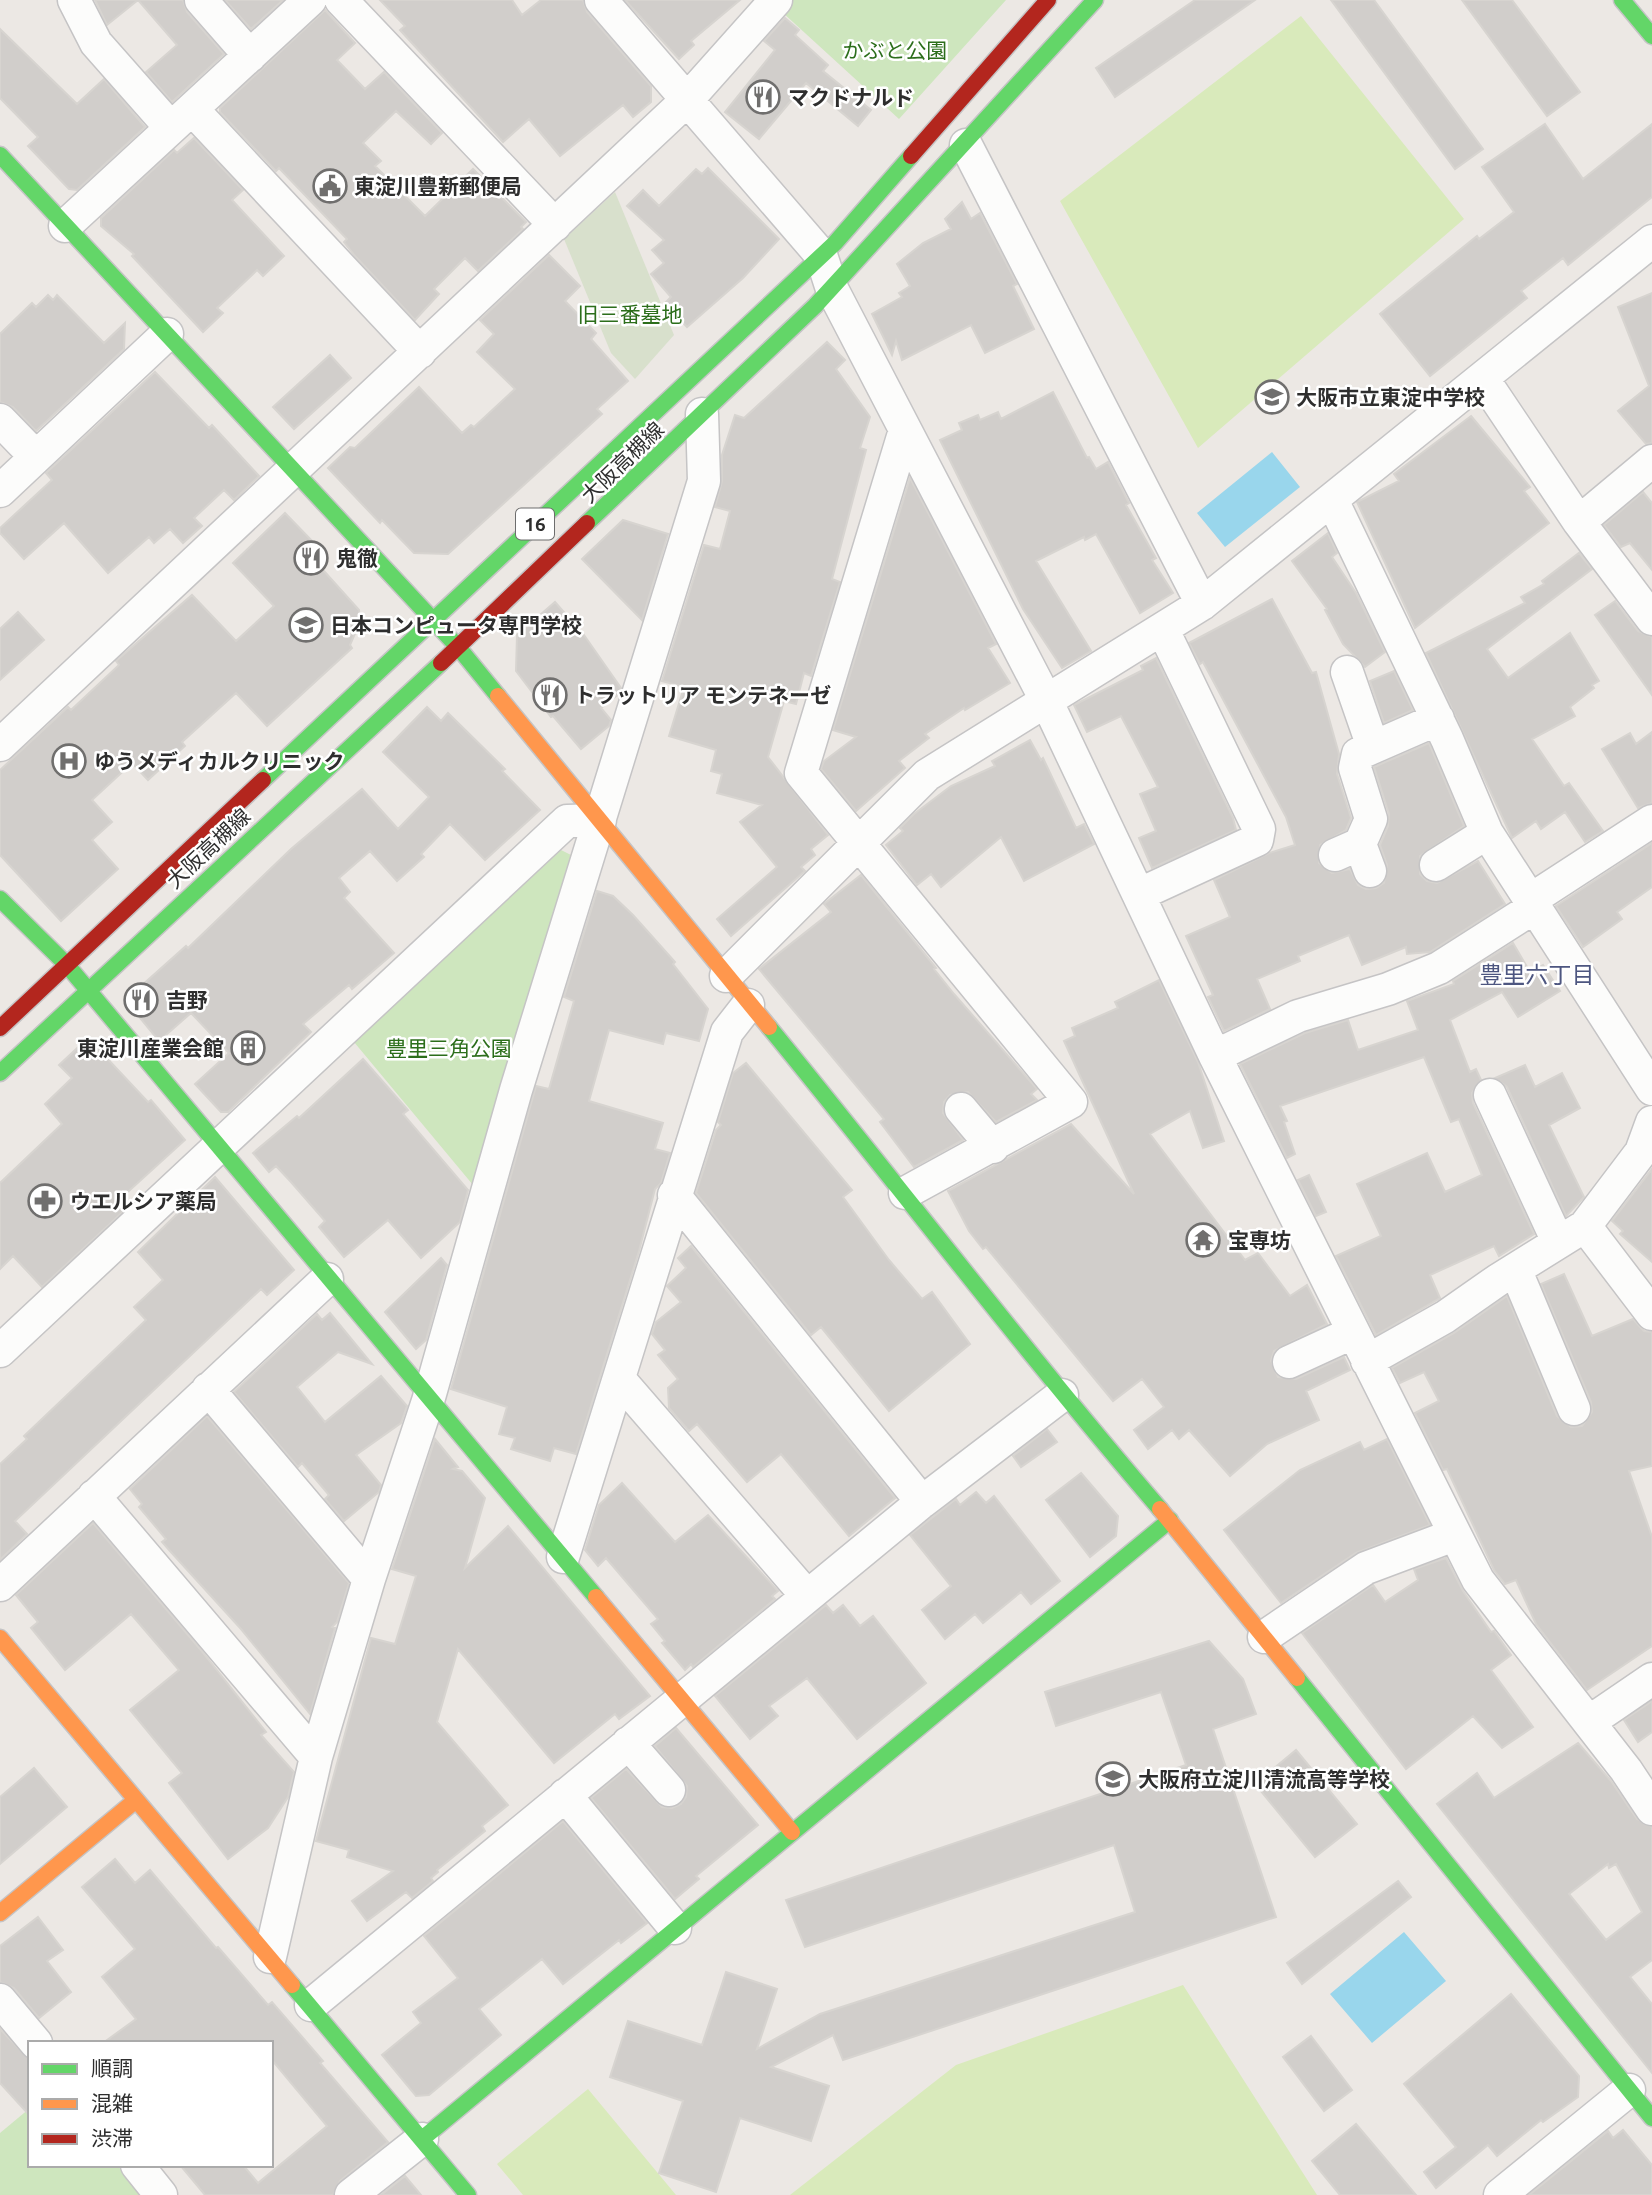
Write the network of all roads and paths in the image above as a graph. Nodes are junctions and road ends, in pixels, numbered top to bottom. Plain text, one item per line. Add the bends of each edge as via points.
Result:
1 (74, 0) edge
2 (201, 0) edge
3 (310, 0) edge
4 (341, 0) edge
5 (601, 0) edge
6 (776, 0) edge
7 (1048, 0) edge
8 (1095, 0) edge
9 (1622, 0) edge
10 (1652, 36) edge
11 (250, 55) junction
12 (687, 101) junction
13 (182, 118) junction
14 (967, 145) junction
15 (0, 155) edge
16 (555, 225) junction
17 (65, 226) junction
18 (1652, 241) edge
19 (821, 255) junction
20 (831, 289) junction
21 (167, 334) junction
22 (420, 352) junction
23 (1483, 379) junction
24 (702, 414) junction
25 (0, 420) edge
26 (905, 430) junction
27 (36, 457) junction
28 (1652, 461) edge
29 (294, 470) junction
30 (0, 491) edge
31 (1332, 500) junction
32 (1579, 522) junction
33 (1202, 604) junction
34 (433, 619) junction
35 (1652, 620) edge
36 (1163, 630) junction
37 (458, 647) junction
38 (1347, 672) dead end
39 (1047, 702) junction
40 (1437, 719) junction
41 (0, 745) edge
42 (1373, 747) junction
43 (600, 820) junction
44 (1652, 821) edge
45 (1487, 833) junction
46 (857, 843) junction
47 (1355, 857) dead end
48 (1436, 865) dead end
49 (1140, 894) junction
50 (0, 899) edge
51 (1533, 908) junction
52 (67, 965) junction
53 (726, 976) junction
54 (87, 990) junction
55 (748, 1005) junction
56 (0, 1028) edge
57 (1214, 1056) junction
58 (0, 1073) edge
59 (1652, 1089) edge
60 (1490, 1095) dead end
61 (961, 1109) dead end
62 (1652, 1122) edge
63 (218, 1145) junction
64 (993, 1147) junction
65 (905, 1193) junction
66 (674, 1195) junction
67 (1586, 1226) junction
68 (1558, 1242) junction
69 (1516, 1271) junction
70 (327, 1279) junction
71 (1652, 1314) edge
72 (1352, 1333) junction
73 (0, 1351) edge
74 (1367, 1361) junction
75 (1289, 1362) dead end
76 (619, 1379) junction
77 (208, 1389) junction
78 (1062, 1395) junction
79 (428, 1401) junction
80 (1574, 1409) dead end
81 (94, 1496) junction
82 (922, 1502) junction
83 (1170, 1520) junction
84 (1454, 1535) junction
85 (563, 1557) junction
86 (369, 1580) junction
87 (0, 1585) edge
88 (807, 1596) junction
89 (1264, 1637) junction
90 (0, 1638) edge
91 (1652, 1679) edge
92 (680, 1700) junction
93 (1589, 1722) junction
94 (628, 1744) junction
95 (316, 1757) junction
96 (669, 1790) dead end
97 (565, 1795) junction
98 (136, 1800) junction
99 (1652, 1809) edge
100 (792, 1832) junction
101 (0, 1913) edge
102 (675, 1928) junction
103 (270, 1956) junction
104 (0, 2000) edge
105 (311, 2005) junction
106 (34, 2041) edge
107 (1629, 2090) junction
108 (1652, 2118) edge
109 (422, 2139) junction
110 (139, 2167) edge
111 (162, 2195) edge
112 (351, 2195) edge
113 (468, 2195) edge
114 (1500, 2195) edge

1 - 13 street via 96,43
2 - 11 street
3 - 11 street
4 - 16 street
5 - 12 street
6 - 12 street
7 - 19 street, 大阪高槻線 / 16
8 - 14 street, 大阪高槻線 / 16
9 - 10 street
11 - 13 street
12 - 16 street
12 - 19 street
13 - 17 street
13 - 22 street
14 - 20 street, 大阪高槻線 / 16
14 - 33 street
15 - 17 street
16 - 22 street
17 - 21 street
18 - 23 street
19 - 20 street
19 - 34 street, 大阪高槻線 / 16
20 - 24 street, 大阪高槻線 / 16
20 - 26 street
21 - 27 street
21 - 29 street
22 - 29 street
23 - 31 street
23 - 32 street
24 - 37 street, 大阪高槻線 / 16
24 - 43 street via 704,481
25 - 27 street
26 - 39 street
26 - 46 street via 801,773
27 - 30 street
28 - 32 street
29 - 34 street
29 - 41 street
31 - 33 street
31 - 40 street
32 - 35 street
33 - 36 street
34 - 37 street
34 - 52 street, 大阪高槻線 / 16
36 - 39 street
36 - 49 street via 1259,829 1257,840
37 - 43 street
37 - 54 street, 大阪高槻線 / 16
38 - 42 street
39 - 46 street via 927,775
39 - 49 street
40 - 42 street
40 - 45 street
42 - 47 street via 1358,754 1355,768 1371,819
43 - 53 street
43 - 63 street via 566,821
43 - 79 street via 516,1090
44 - 51 street via 1535,897
45 - 48 street
45 - 51 street
46 - 53 street
46 - 64 street via 1071,1102
49 - 57 street
50 - 52 street
51 - 57 street via 1439,968 1298,1016
51 - 59 street
52 - 54 street
52 - 56 street, 大阪高槻線 / 16
53 - 55 street
54 - 58 street, 大阪高槻線 / 16
54 - 63 street
55 - 65 street
55 - 66 street via 727,1032
57 - 72 street
60 - 68 street
61 - 64 street
62 - 67 street via 1642,1152
63 - 70 street
63 - 73 street
64 - 65 street
65 - 78 street
66 - 76 street
66 - 82 street
67 - 68 street
67 - 71 street
68 - 69 street
69 - 74 street
69 - 80 street
70 - 77 street
70 - 79 street
72 - 74 street
72 - 75 street
74 - 84 street
76 - 85 street
76 - 88 street
77 - 81 street
77 - 86 street
78 - 82 street
78 - 83 street
79 - 85 street
79 - 86 street
81 - 87 street
81 - 95 street
82 - 88 street
83 - 89 street
83 - 100 street
84 - 89 street via 1366,1568
84 - 93 street via 1478,1580
85 - 92 street
86 - 95 street
88 - 92 street
89 - 107 street
90 - 98 street
91 - 93 street
92 - 94 street
92 - 100 street
93 - 99 street
94 - 96 street
94 - 97 street
95 - 103 street
97 - 102 street
97 - 105 street
98 - 101 street
98 - 103 street
100 - 102 street
102 - 109 street
103 - 105 street
104 - 106 street
105 - 109 street
107 - 108 street
107 - 114 street
109 - 112 street
109 - 113 street
110 - 111 street

